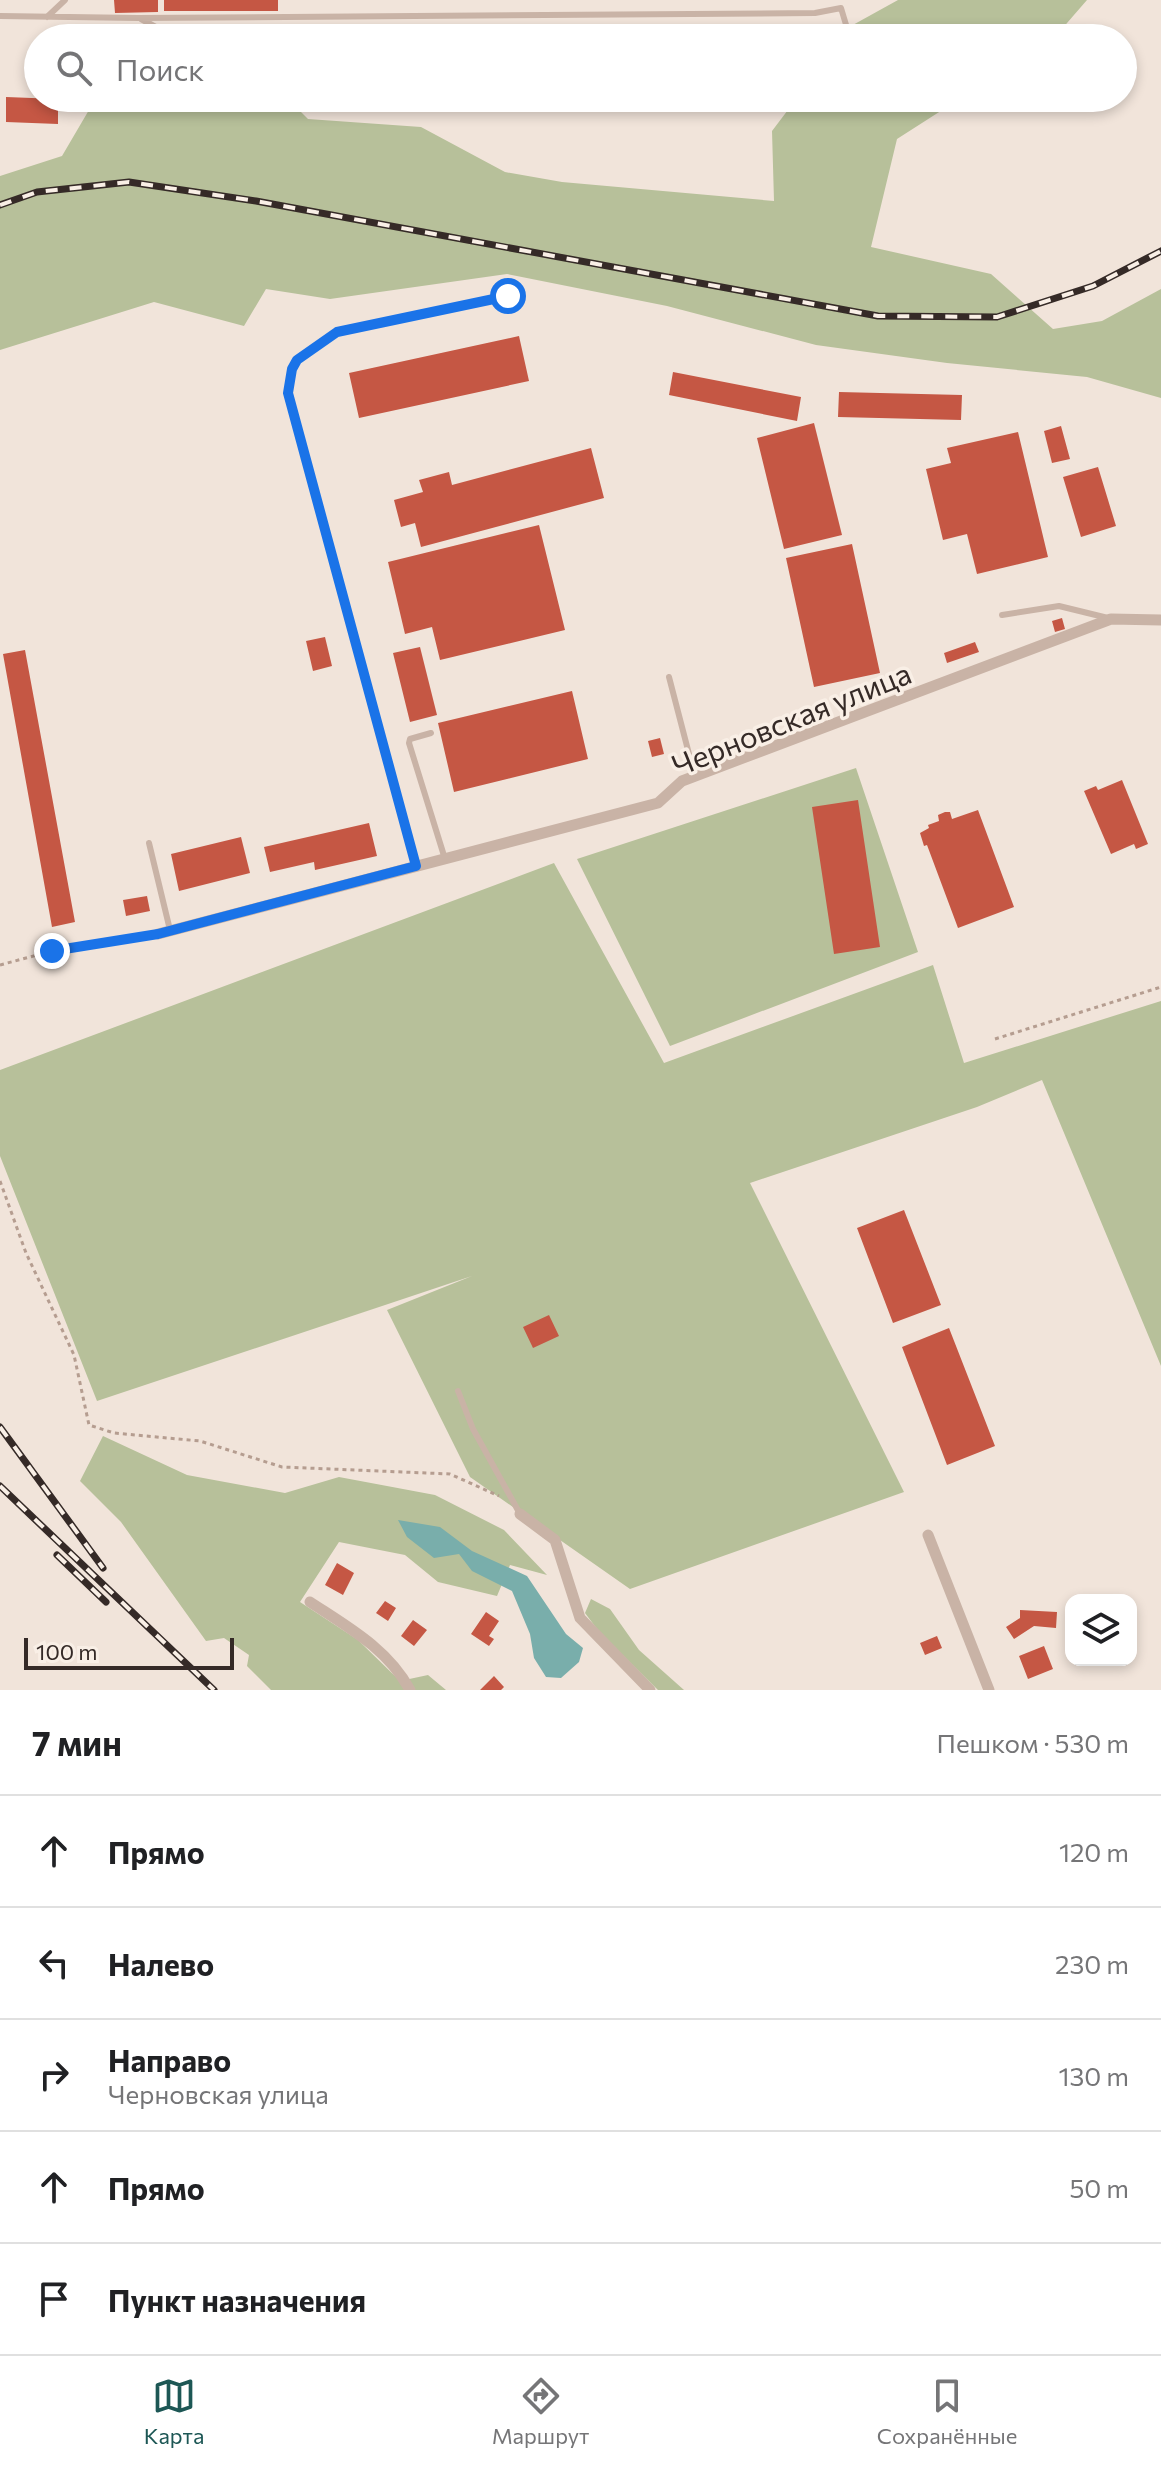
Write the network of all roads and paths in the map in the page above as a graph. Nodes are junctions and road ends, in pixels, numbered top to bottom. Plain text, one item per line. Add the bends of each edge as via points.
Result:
1 (65, 0) edge
2 (840, 4) edge
3 (0, 16) edge
4 (47, 17) junction
5 (138, 18) junction
6 (149, 24) edge
7 (846, 24) edge
8 (508, 296) dead end
9 (1002, 615) dead end
10 (1111, 619) junction
11 (1161, 620) edge
12 (669, 677) dead end
13 (431, 733) dead end
14 (695, 777) junction
15 (149, 843) dead end
16 (445, 859) junction
17 (416, 866) junction
18 (164, 932) junction
19 (0, 965) edge
20 (1161, 987) edge
21 (995, 1039) dead end
22 (0, 1181) edge
23 (458, 1391) dead end
24 (520, 1514) junction
25 (928, 1535) dead end
26 (310, 1602) dead end
27 (410, 1690) edge
28 (650, 1690) edge
29 (989, 1690) edge

1 - 4 lane
2 - 5 lane via 815,13
2 - 7 lane
3 - 4 lane
4 - 5 lane
5 - 6 lane
8 - 17 lane via 337,332 297,360 288,393
9 - 10 lane via 1059,606
10 - 11 street, Черновская улица
10 - 14 street, Черновская улица
12 - 14 lane
13 - 16 lane via 409,743
14 - 16 street, Черновская улица via 682,781 658,803
15 - 18 lane
16 - 17 street, Черновская улица
17 - 18 street, Черновская улица
18 - 19 path
20 - 21 path
22 - 24 path via 26,1253 74,1355 89,1425 114,1433 200,1441 282,1467 450,1474 497,1494
23 - 24 lane
24 - 28 street via 555,1540 580,1618
25 - 29 street
26 - 27 street via 368,1640 401,1673

